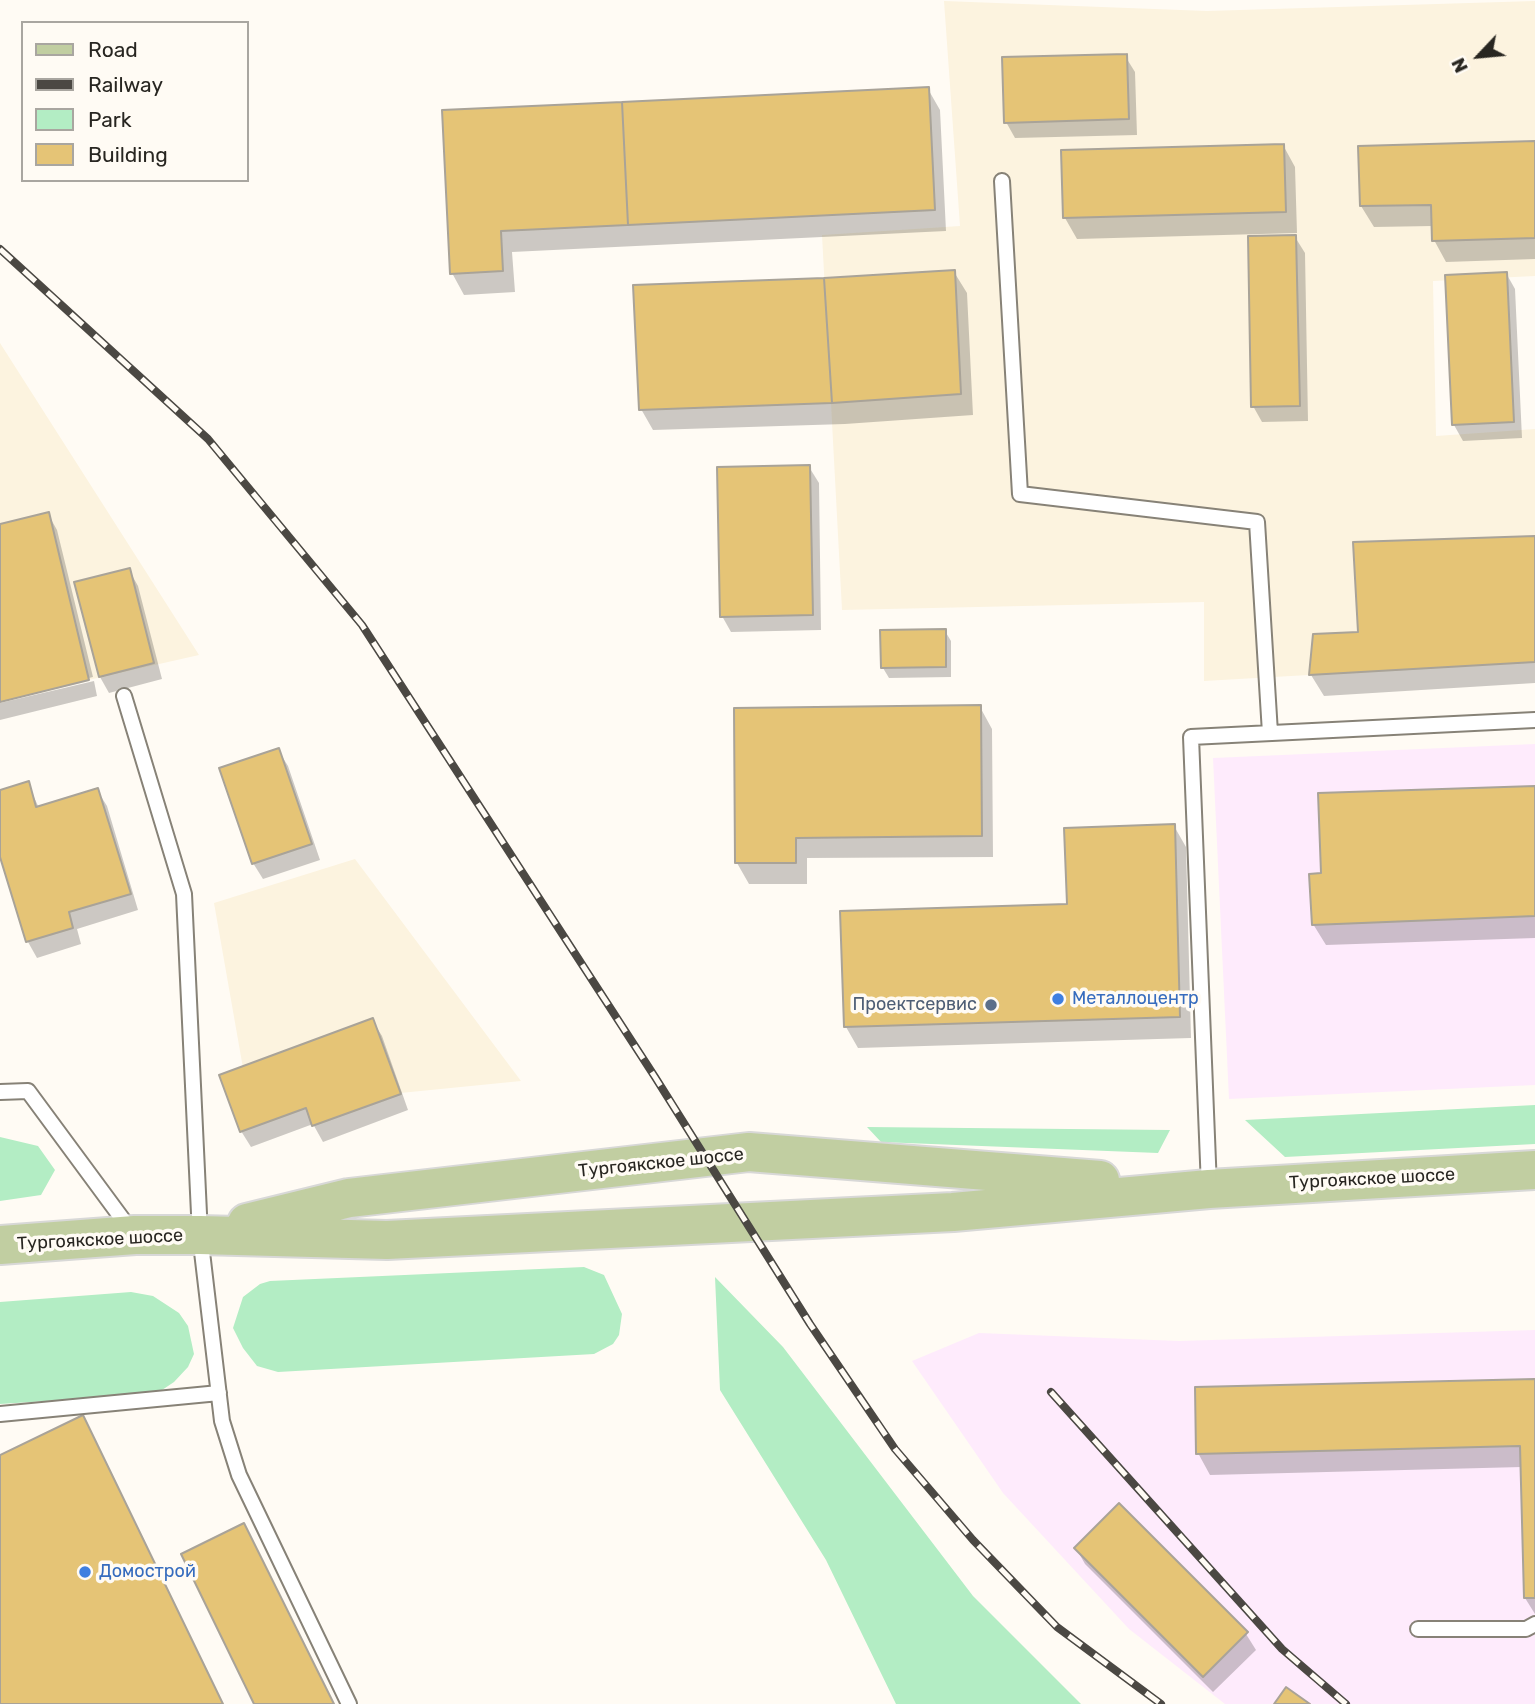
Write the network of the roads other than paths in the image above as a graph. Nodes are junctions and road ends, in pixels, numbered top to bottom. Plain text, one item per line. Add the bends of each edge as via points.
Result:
1 (1002, 181) dead end
2 (124, 696) dead end
3 (1535, 720) edge
4 (1270, 733) junction
5 (0, 1092) edge
6 (1535, 1170) edge
7 (1209, 1189) junction
8 (201, 1235) junction
9 (135, 1236) junction
10 (0, 1245) edge
11 (219, 1393) junction
12 (0, 1414) edge
13 (1535, 1624) edge
14 (1418, 1629) dead end
15 (349, 1704) edge

1 - 4 lane via 1020,494 1257,522
2 - 8 lane via 184,894
3 - 4 lane
4 - 7 lane via 1191,737
5 - 9 lane via 28,1091
6 - 7 main road, Тургоякское шоссе
7 - 8 main road, Тургоякское шоссе via 953,1212 387,1240
7 - 8 main road, Тургоякское шоссе via 749,1152 349,1198
8 - 9 main road, Тургоякское шоссе
8 - 11 lane
9 - 10 main road, Тургоякское шоссе
11 - 12 lane
11 - 15 lane via 222,1421 239,1475
13 - 14 lane via 1526,1629

